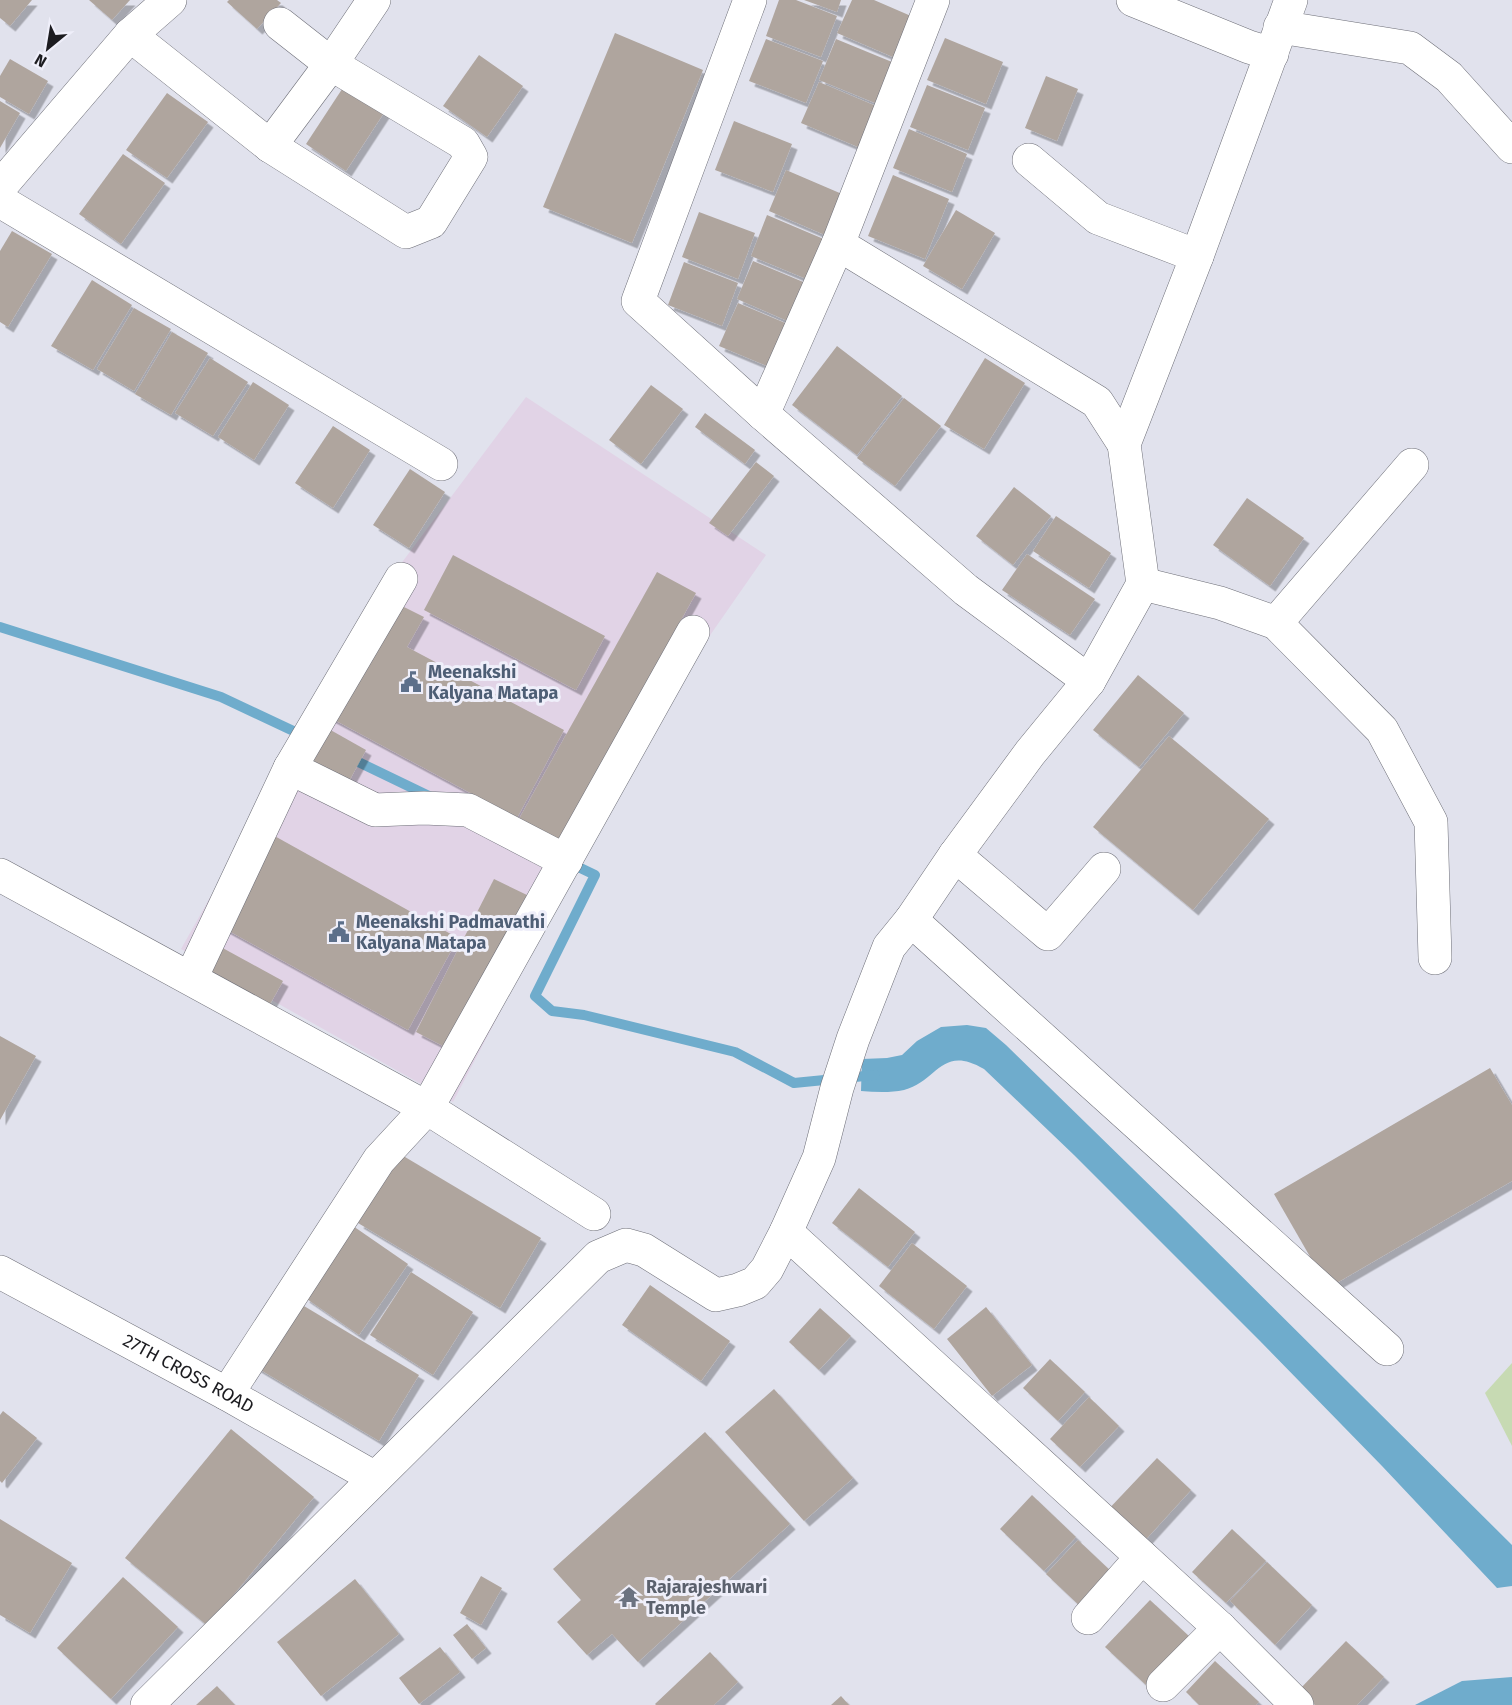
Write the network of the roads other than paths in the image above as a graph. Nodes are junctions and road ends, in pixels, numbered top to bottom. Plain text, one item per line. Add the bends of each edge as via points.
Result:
1 (170, 0) edge
2 (374, 0) edge
3 (750, 0) edge
4 (933, 0) edge
5 (1133, 0) edge
6 (280, 24) dead end
7 (1281, 27) edge
8 (130, 35) junction
9 (331, 64) junction
10 (270, 146) junction
11 (1512, 147) edge
12 (1029, 160) dead end
13 (0, 187) edge
14 (0, 201) edge
15 (838, 244) junction
16 (1197, 256) junction
17 (764, 414) junction
18 (1124, 444) junction
19 (441, 464) dead end
20 (1412, 465) dead end
21 (401, 579) dead end
22 (1143, 584) junction
23 (1276, 623) junction
24 (693, 632) dead end
25 (1089, 681) junction
26 (290, 768) junction
27 (955, 855) junction
28 (566, 861) junction
29 (1104, 869) dead end
30 (0, 874) edge
31 (911, 920) junction
32 (1435, 958) dead end
33 (190, 978) junction
34 (427, 1108) junction
35 (594, 1214) dead end
36 (786, 1232) junction
37 (0, 1272) edge
38 (1387, 1349) dead end
39 (227, 1394) junction
40 (375, 1478) junction
41 (1142, 1557) junction
42 (1088, 1617) dead end
43 (1220, 1628) junction
44 (1163, 1685) dead end
45 (147, 1705) edge
46 (1297, 1705) edge

1 - 8 street
2 - 9 street
3 - 17 street via 638,302
4 - 15 street
5 - 7 street via 1249,46
6 - 9 street
7 - 11 street via 1410,48 1449,77
7 - 16 street
8 - 10 street
8 - 13 street
9 - 10 street
9 - 10 street via 463,143 471,157 431,222 406,232
12 - 16 street via 1098,218
14 - 19 street
15 - 17 street
15 - 18 street via 1097,402
16 - 18 street
17 - 25 street via 966,590
18 - 22 street
20 - 23 street
21 - 26 street
22 - 23 street via 1220,603
22 - 25 street
23 - 32 street via 1382,730 1431,822
24 - 28 street
25 - 27 street
26 - 28 street via 375,810 468,810
26 - 33 street
27 - 29 street via 1048,934
27 - 31 street
28 - 34 street
30 - 33 street
31 - 36 street via 889,947 840,1077 819,1158
31 - 38 street
33 - 34 street
34 - 35 street
34 - 39 street via 379,1160
36 - 40 street via 755,1283 716,1295 644,1250 626,1245 598,1257
36 - 41 street
37 - 39 street, 27TH CROSS ROAD
39 - 40 street, 27TH CROSS ROAD
40 - 45 street
41 - 42 street
41 - 43 street
43 - 44 street
43 - 46 street

